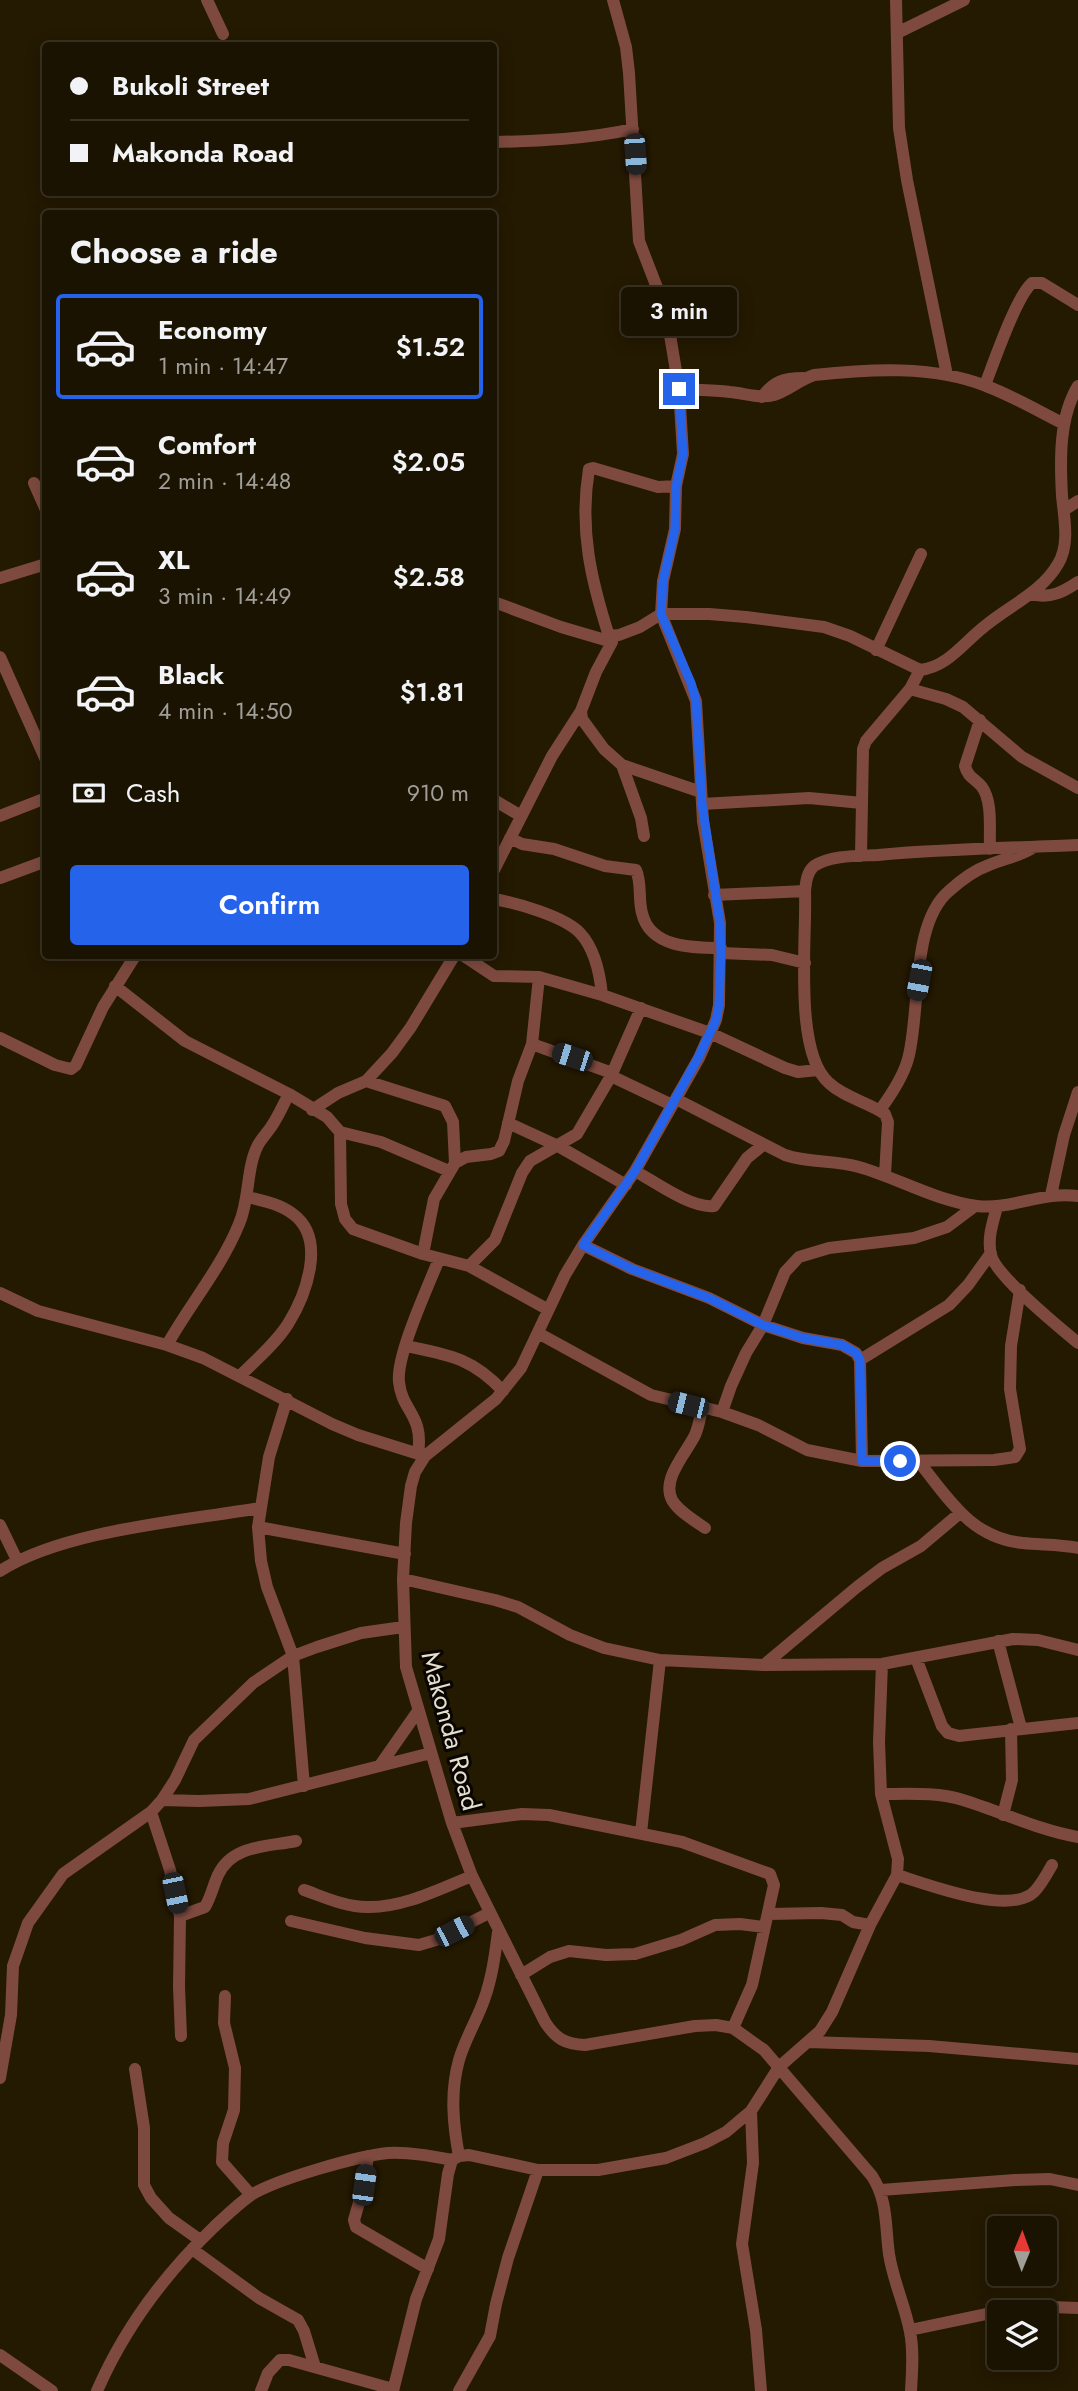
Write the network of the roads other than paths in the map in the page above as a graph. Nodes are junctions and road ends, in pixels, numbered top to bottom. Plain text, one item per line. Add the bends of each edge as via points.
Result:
1 (208, 0) edge
2 (613, 0) edge
3 (896, 0) edge
4 (964, 0) edge
5 (897, 33) junction
6 (223, 34) dead end
7 (633, 129) junction
8 (497, 142) edge
9 (1078, 305) edge
10 (947, 375) junction
11 (985, 385) junction
12 (1078, 386) edge
13 (679, 389) junction
14 (1064, 424) junction
15 (34, 483) dead end
16 (676, 486) junction
17 (42, 501) edge
18 (1078, 501) edge
19 (1064, 510) junction
20 (921, 554) dead end
21 (42, 565) edge
22 (0, 578) edge
23 (1078, 582) edge
24 (1032, 594) junction
25 (497, 604) edge
26 (661, 614) junction
27 (610, 639) junction
28 (876, 650) junction
29 (0, 657) edge
30 (920, 670) junction
31 (910, 689) junction
32 (581, 711) junction
33 (980, 720) junction
34 (42, 751) edge
35 (622, 765) junction
36 (1078, 788) edge
37 (701, 798) junction
38 (42, 800) edge
39 (497, 802) edge
40 (862, 803) junction
41 (0, 816) edge
42 (521, 816) junction
43 (644, 836) dead end
44 (510, 838) junction
45 (1078, 845) edge
46 (1034, 847) junction
47 (990, 849) junction
48 (861, 856) junction
49 (42, 862) edge
50 (497, 864) edge
51 (0, 878) edge
52 (804, 891) junction
53 (714, 895) junction
54 (497, 900) edge
55 (721, 950) junction
56 (133, 959) edge
57 (452, 959) edge
58 (468, 959) edge
59 (805, 963) junction
60 (538, 977) junction
61 (115, 986) junction
62 (601, 995) junction
63 (641, 1008) junction
64 (710, 1033) junction
65 (0, 1038) edge
66 (532, 1044) junction
67 (818, 1070) junction
68 (611, 1075) junction
69 (366, 1080) junction
70 (1078, 1092) edge
71 (289, 1094) junction
72 (674, 1102) junction
73 (312, 1110) junction
74 (880, 1110) junction
75 (508, 1123) junction
76 (340, 1132) junction
77 (763, 1145) junction
78 (558, 1146) junction
79 (452, 1167) junction
80 (635, 1171) junction
81 (885, 1175) junction
82 (626, 1185) junction
83 (1051, 1195) junction
84 (1078, 1196) edge
85 (248, 1197) junction
86 (975, 1206) junction
87 (997, 1207) junction
88 (583, 1245) junction
89 (991, 1253) junction
90 (423, 1254) junction
91 (439, 1259) junction
92 (470, 1266) junction
93 (1020, 1290) junction
94 (0, 1293) edge
95 (547, 1310) junction
96 (763, 1325) junction
97 (538, 1333) junction
98 (1078, 1343) edge
99 (167, 1345) junction
100 (406, 1346) junction
101 (860, 1360) junction
102 (240, 1376) junction
103 (503, 1391) junction
104 (287, 1399) junction
105 (702, 1408) junction
106 (722, 1412) junction
107 (421, 1455) junction
108 (862, 1461) junction
109 (919, 1462) junction
110 (260, 1508) junction
111 (961, 1513) junction
112 (0, 1525) edge
113 (258, 1527) junction
114 (705, 1528) dead end
115 (1078, 1548) edge
116 (405, 1554) junction
117 (17, 1560) junction
118 (0, 1571) edge
119 (403, 1579) junction
120 (403, 1627) junction
121 (998, 1641) junction
122 (1078, 1650) edge
123 (293, 1656) junction
124 (916, 1658) junction
125 (660, 1660) junction
126 (882, 1664) junction
127 (764, 1665) junction
128 (418, 1712) junction
129 (1078, 1723) edge
130 (1016, 1729) junction
131 (431, 1753) junction
132 (381, 1764) junction
133 (304, 1786) junction
134 (881, 1794) junction
135 (162, 1800) junction
136 (150, 1812) junction
137 (1003, 1815) junction
138 (452, 1823) junction
139 (641, 1833) junction
140 (1078, 1837) edge
141 (296, 1841) dead end
142 (1052, 1865) dead end
143 (897, 1875) junction
144 (472, 1877) junction
145 (304, 1890) dead end
146 (489, 1913) junction
147 (768, 1914) junction
148 (180, 1916) junction
149 (291, 1921) dead end
150 (870, 1924) junction
151 (764, 1927) junction
152 (498, 1931) junction
153 (521, 1975) junction
154 (225, 1996) dead end
155 (733, 2028) junction
156 (181, 2036) dead end
157 (809, 2042) junction
158 (1078, 2059) edge
159 (779, 2067) junction
160 (135, 2069) dead end
161 (1, 2070) edge
162 (751, 2111) junction
163 (368, 2156) junction
164 (456, 2158) junction
165 (538, 2170) junction
166 (1078, 2185) edge
167 (881, 2190) junction
168 (251, 2195) junction
169 (196, 2245) junction
170 (428, 2269) junction
171 (1078, 2308) edge
172 (910, 2330) junction
173 (0, 2355) edge
174 (315, 2367) junction
175 (393, 2390) edge
176 (52, 2391) edge
177 (97, 2391) edge
178 (261, 2391) edge
179 (460, 2391) edge
180 (761, 2391) edge
181 (911, 2391) edge

1 - 6 street
2 - 7 street, Makonda Road via 626,47
3 - 5 street
4 - 5 street
5 - 10 street via 899,128
7 - 8 street via 565,140
7 - 13 street, Makonda Road via 639,241 661,298
9 - 11 street via 1042,283 1026,288
10 - 11 street
10 - 13 street via 886,371 786,378 762,397
11 - 14 street
12 - 14 street
13 - 16 street, Makonda Road via 683,454
14 - 19 street
15 - 17 street
16 - 26 street, Makonda Road via 675,529
16 - 27 street via 658,488 589,469 585,530 589,568
18 - 19 street
19 - 24 street via 1062,555
20 - 28 street
21 - 22 street
23 - 24 street via 1056,595
24 - 30 street via 995,617 940,665
25 - 27 street
26 - 27 street
26 - 28 street via 709,614 824,627
26 - 37 street, Makonda Road via 696,701
27 - 32 street
28 - 30 street
29 - 34 street
30 - 31 street
31 - 33 street via 946,699
31 - 40 street via 866,741
32 - 35 street via 604,749
32 - 42 street
33 - 36 street via 1023,757
33 - 47 street via 965,766 985,792
35 - 37 street
35 - 43 street
37 - 40 street
37 - 53 street, Makonda Road
38 - 41 street
39 - 42 street
40 - 48 street
42 - 44 street
44 - 50 street
44 - 55 street via 606,866 636,870 642,916 649,928 669,943
45 - 46 street
46 - 47 street
46 - 74 street via 976,872 948,891 930,915 908,1058
47 - 48 street
48 - 52 street via 814,866
49 - 51 street
52 - 53 street
52 - 59 street
53 - 55 street, Makonda Road
54 - 62 street via 539,912 579,931 598,970
55 - 59 street
55 - 64 street, Makonda Road via 719,1005
56 - 61 street
57 - 69 street via 393,1053
58 - 60 street via 494,976
59 - 67 street via 807,1021
60 - 62 street
60 - 66 street
61 - 65 street via 71,1069
61 - 71 street via 185,1041
62 - 63 street
63 - 64 street
63 - 68 street
64 - 67 street via 785,1068
64 - 72 street, Makonda Road
66 - 68 street
66 - 75 street via 517,1081
67 - 74 street via 845,1094
68 - 72 street
68 - 78 street via 577,1134
69 - 73 street
69 - 79 street via 445,1107 453,1122
70 - 83 street
71 - 73 street
71 - 85 street via 258,1145
72 - 77 street
72 - 80 street, Makonda Road
73 - 76 street via 327,1117
74 - 81 street via 888,1122
75 - 78 street
75 - 79 street via 499,1151 466,1157
76 - 79 street
76 - 90 street via 345,1219 353,1229
77 - 80 street via 747,1158 714,1206 683,1197
77 - 81 street via 798,1160 837,1161
78 - 82 street
78 - 92 street via 530,1161 495,1240
79 - 90 street via 434,1199
80 - 82 street, Makonda Road
81 - 86 street
82 - 88 street, Makonda Road
83 - 84 street
83 - 87 street
85 - 99 street via 219,1265
85 - 102 street via 275,1204 304,1225 311,1245 310,1268 287,1325
86 - 87 street
86 - 96 street via 947,1227 914,1238 829,1248 799,1257 785,1272
87 - 89 street via 990,1230
88 - 95 street, Makonda Road
88 - 96 street
89 - 93 street via 994,1263
89 - 101 street via 949,1305
90 - 91 street
91 - 92 street
91 - 100 street
92 - 95 street
93 - 98 street
93 - 109 street via 1010,1389 1020,1449 1015,1457 994,1460
94 - 99 street via 38,1311
95 - 97 street, Makonda Road
96 - 101 street via 842,1345
96 - 106 street
97 - 103 street, Makonda Road via 521,1368
97 - 105 street via 651,1395
99 - 102 street
100 - 103 street via 472,1363
100 - 107 street via 399,1385 417,1422
101 - 108 street
102 - 104 street
103 - 107 street, Makonda Road
104 - 107 street via 358,1435
104 - 110 street via 269,1457
105 - 106 street
105 - 114 street via 696,1433 675,1469 669,1490 683,1512
106 - 108 street via 807,1450
107 - 116 street, Makonda Road via 411,1486
108 - 109 street
109 - 111 street
110 - 113 street
110 - 117 street via 81,1539
111 - 115 street via 975,1528 993,1536
111 - 127 street via 921,1546 857,1587
112 - 117 street
113 - 116 street
113 - 123 street via 267,1587
116 - 119 street, Makonda Road
117 - 118 street
119 - 120 street, Makonda Road
119 - 125 street via 518,1607 604,1648
120 - 123 street via 361,1633
120 - 128 street, Makonda Road via 406,1667
121 - 122 street via 1038,1640
121 - 124 street
121 - 130 street
123 - 133 street
123 - 135 street via 253,1683 194,1740
124 - 126 street
124 - 130 street via 948,1732 959,1736
125 - 127 street
125 - 139 street
126 - 127 street
126 - 134 street
128 - 131 street, Makonda Road
128 - 132 street
129 - 130 street
130 - 137 street via 1013,1780
131 - 132 street
131 - 138 street, Makonda Road
132 - 133 street
133 - 135 street via 249,1799
134 - 137 street via 941,1795
134 - 143 street via 898,1859
135 - 136 street
136 - 148 street
136 - 161 street via 63,1874 28,1923 13,1966 11,2015
137 - 140 street
138 - 139 street via 549,1815
138 - 144 street, Makonda Road
139 - 147 street via 682,1842 767,1872 774,1885
141 - 148 street via 237,1853 218,1874 205,1907
142 - 143 street via 1033,1892 1011,1901 957,1893
143 - 150 street
144 - 145 street via 398,1903 367,1907
144 - 146 street, Makonda Road
146 - 149 street via 419,1945
146 - 152 street, Makonda Road
147 - 150 street via 842,1915
147 - 151 street
148 - 156 street
150 - 157 street via 832,2012
151 - 153 street via 715,1925 635,1954 569,1951
151 - 155 street via 752,1985
152 - 153 street, Makonda Road
152 - 164 street via 485,1999 459,2059 453,2089
153 - 155 street, Makonda Road via 554,2036 569,2045 695,2026
154 - 168 street via 224,2023 235,2068 234,2110 222,2162
155 - 159 street
157 - 158 street
157 - 159 street
159 - 162 street
159 - 167 street via 861,2160
160 - 169 street via 144,2128 144,2185 150,2198
162 - 165 street via 726,2132 666,2158 598,2170
162 - 180 street via 753,2162 742,2244
163 - 164 street
163 - 168 street
163 - 170 street via 356,2227
164 - 165 street via 497,2160
164 - 170 street via 448,2174 439,2239
165 - 179 street via 508,2258 490,2336
166 - 167 street via 1049,2179
167 - 172 street via 889,2255
168 - 169 street
169 - 174 street via 259,2298 298,2320
169 - 177 street via 127,2334
170 - 175 street
171 - 172 street via 1025,2306
172 - 181 street
173 - 176 street
174 - 175 street
174 - 178 street via 280,2360

